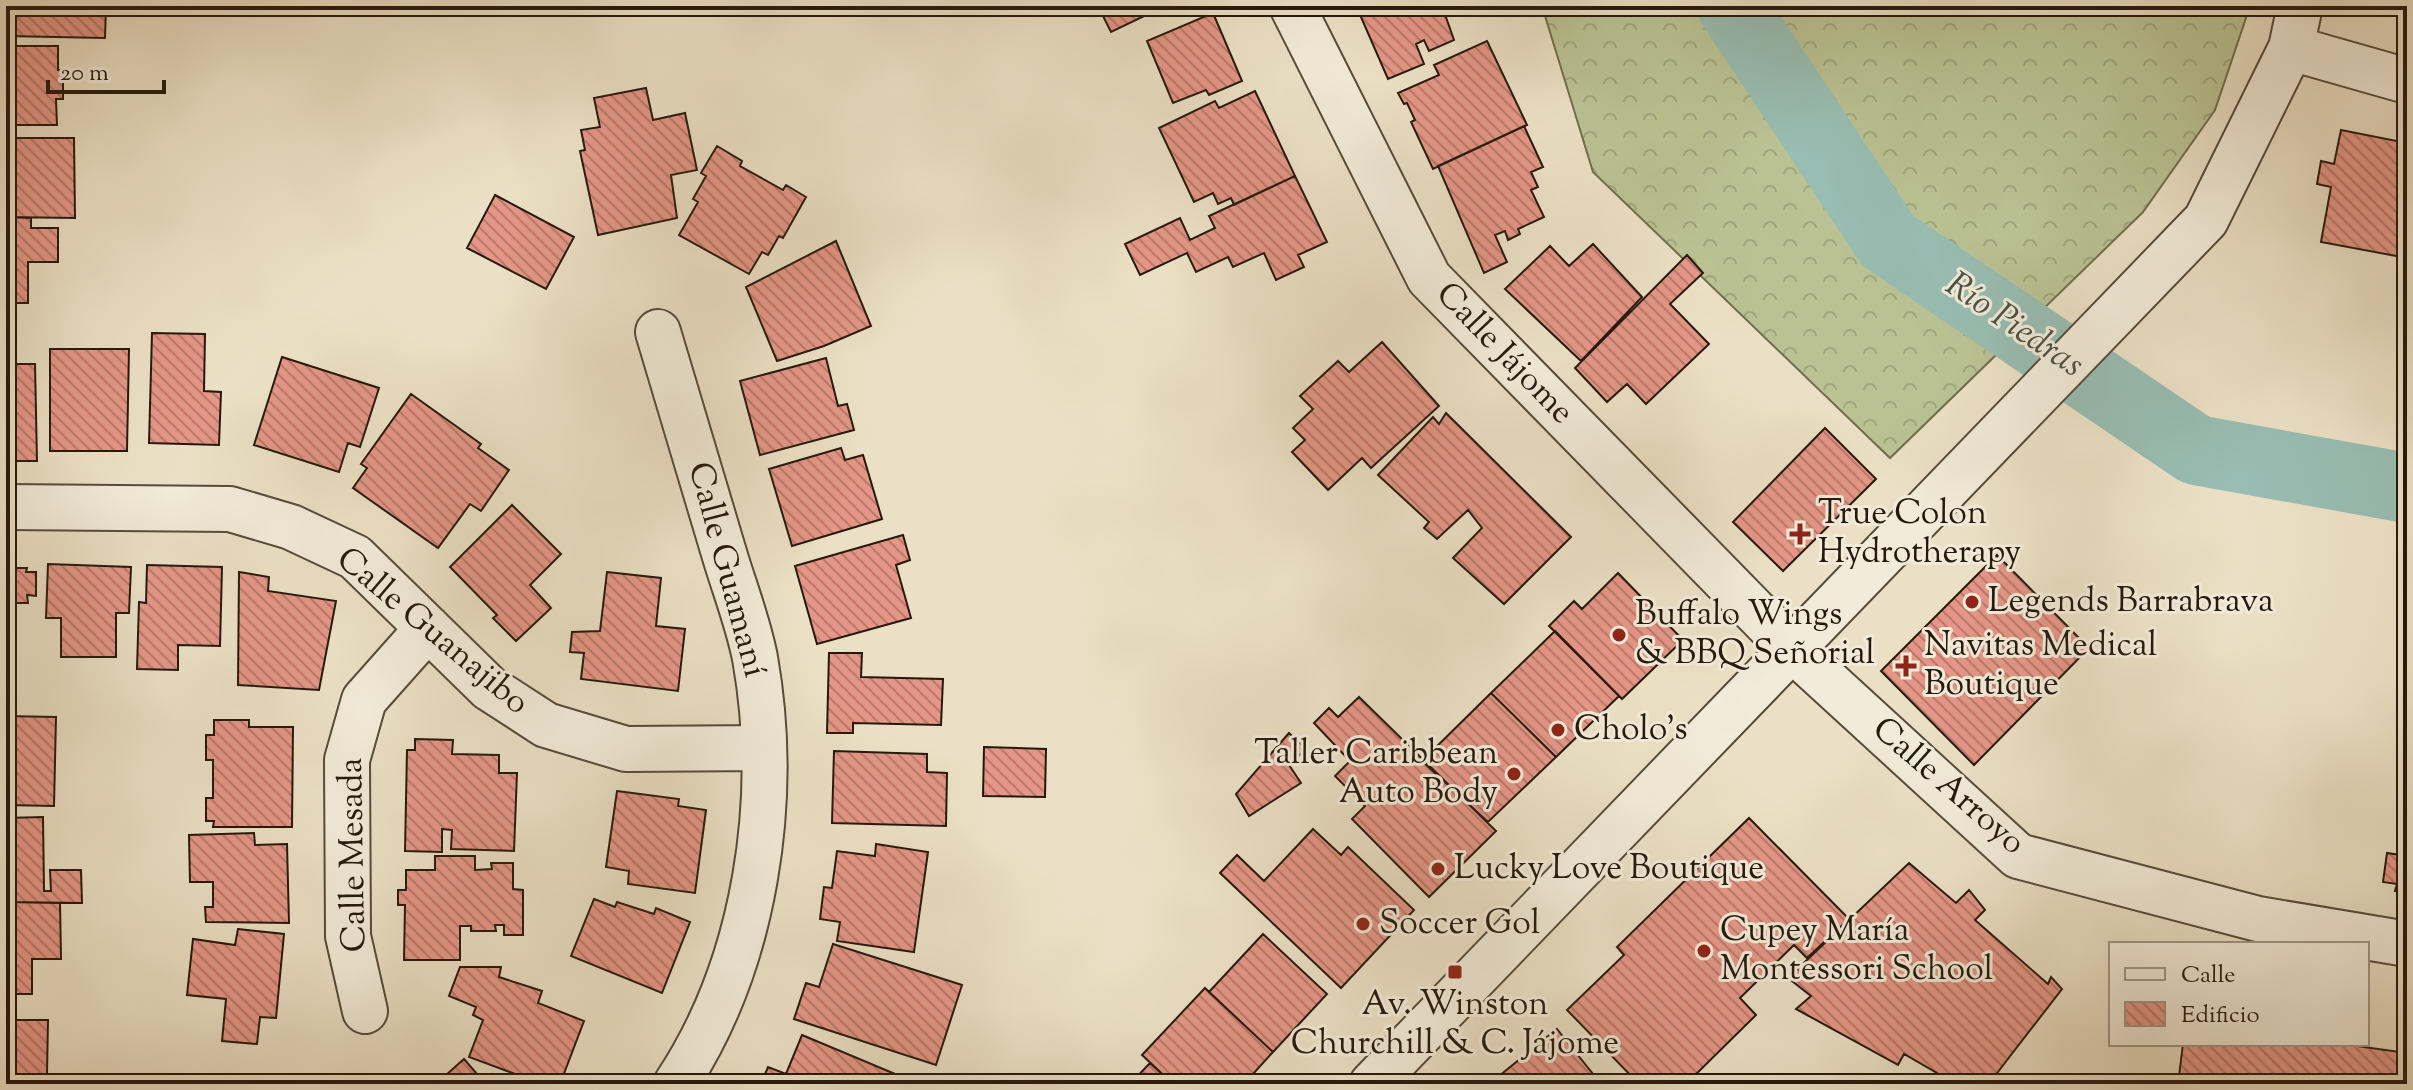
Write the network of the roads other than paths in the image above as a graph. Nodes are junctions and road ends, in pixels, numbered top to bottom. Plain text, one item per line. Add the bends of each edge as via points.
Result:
1 (1292, 6) edge
2 (2300, 6) edge
3 (2291, 48) junction
4 (2407, 81) edge
5 (658, 332) dead end
6 (6, 507) edge
7 (428, 628) junction
8 (1792, 649) junction
9 (764, 748) junction
10 (2407, 944) edge
11 (365, 1011) dead end
12 (676, 1084) edge
13 (1372, 1084) edge

1 - 8 street, Calle Jájome via 1429,278
2 - 3 street
3 - 4 street
3 - 8 street via 2206,220
5 - 9 street, Calle Guamaní via 754,654
6 - 7 street, Calle Guanajibo via 230,509 291,527 355,557
7 - 9 street, Calle Guanajibo via 489,688 546,725 626,749
7 - 11 street, Calle Mesada via 364,700 347,760 348,936
8 - 10 street, Calle Arroyo via 2018,856 2258,919
8 - 13 street
9 - 12 street, Calle Guamaní via 757,867 736,959 693,1059

